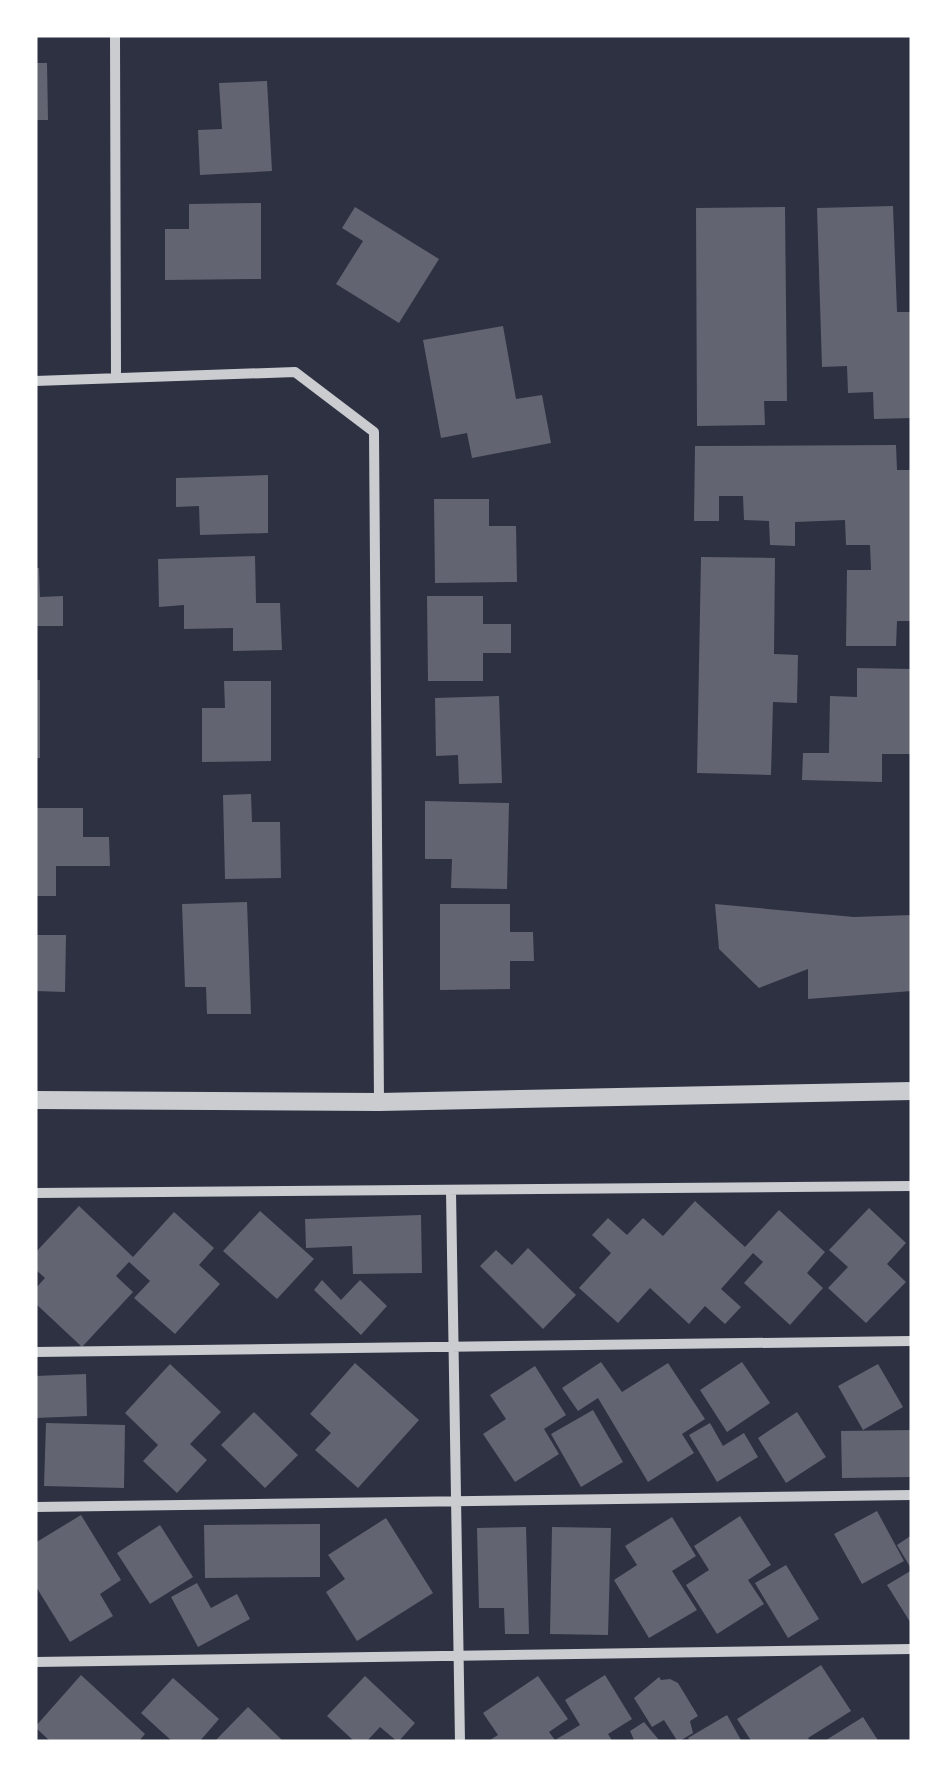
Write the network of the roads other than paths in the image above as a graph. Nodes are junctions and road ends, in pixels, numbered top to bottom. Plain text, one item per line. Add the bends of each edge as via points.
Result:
1 (115, 35) edge
2 (116, 377) junction
3 (35, 380) edge
4 (912, 1091) edge
5 (35, 1100) edge
6 (379, 1102) junction
7 (912, 1186) edge
8 (451, 1190) junction
9 (35, 1193) edge
10 (912, 1341) edge
11 (454, 1348) junction
12 (35, 1352) edge
13 (912, 1495) edge
14 (458, 1503) junction
15 (35, 1507) edge
16 (912, 1649) edge
17 (460, 1656) junction
18 (35, 1662) edge
19 (460, 1742) edge

1 - 2 street
2 - 3 street
2 - 6 street via 296,372 374,432
4 - 6 street
5 - 6 street
7 - 8 street
8 - 9 street
8 - 11 street
10 - 11 street
11 - 12 street
11 - 14 street
13 - 14 street
14 - 15 street
14 - 17 street
16 - 17 street
17 - 18 street
17 - 19 street

